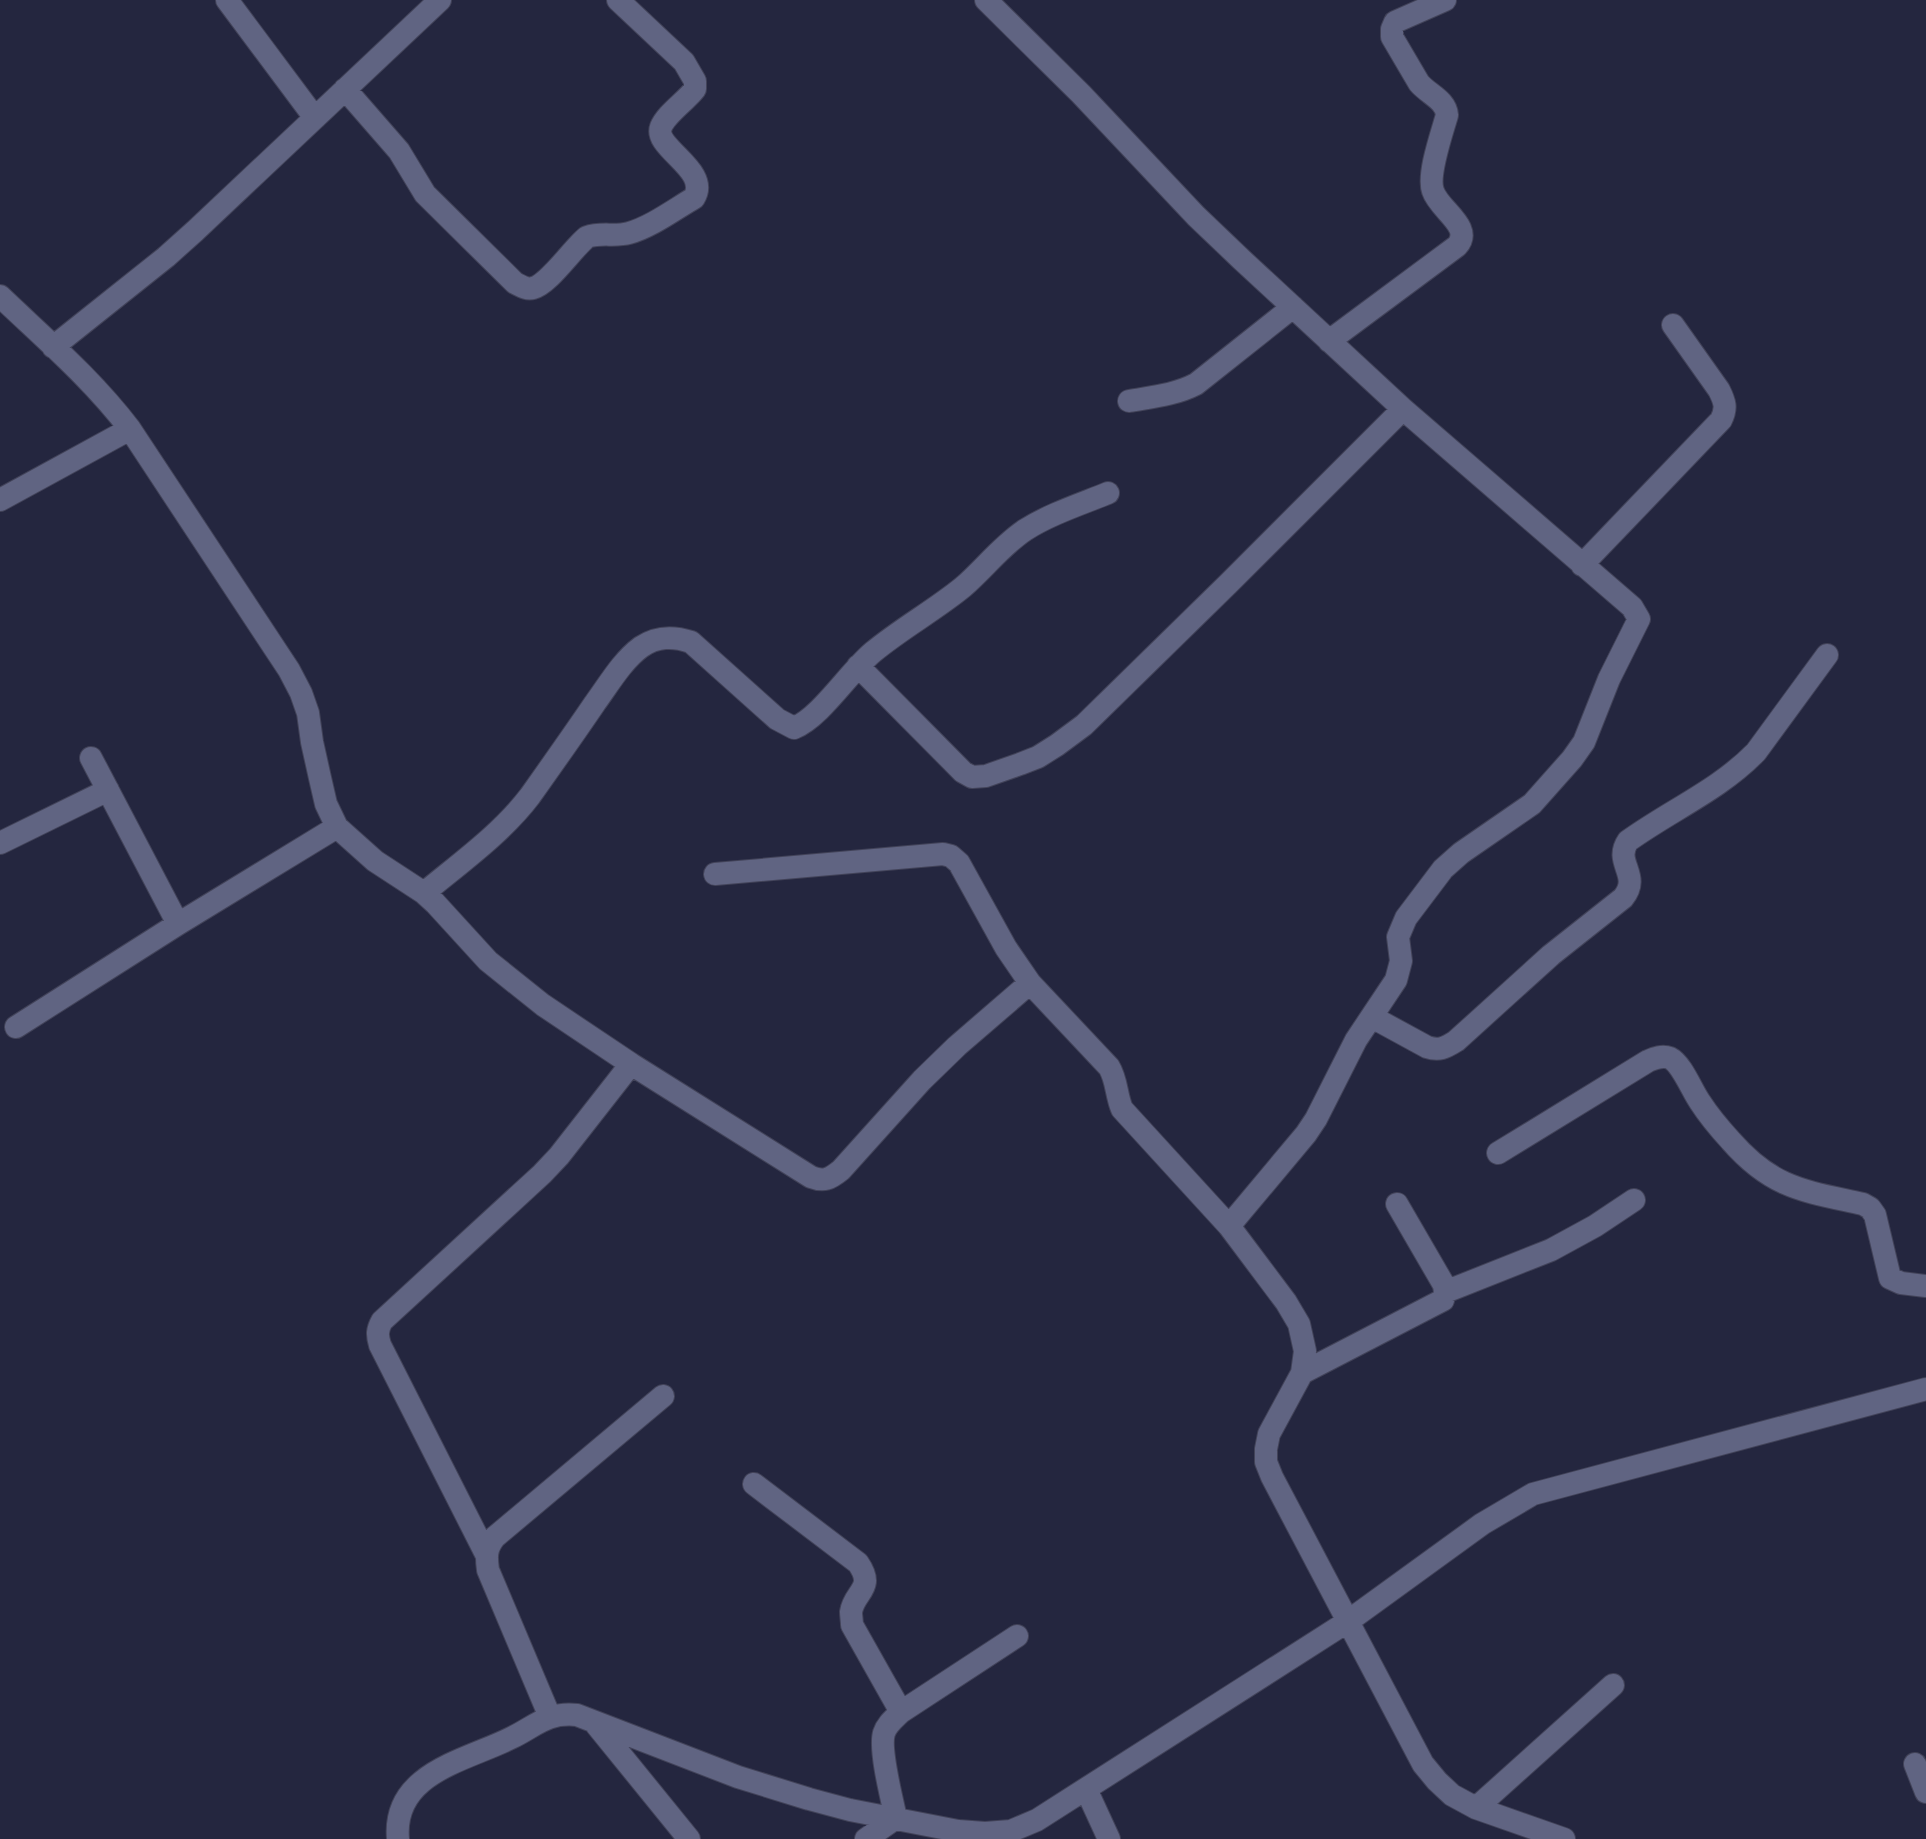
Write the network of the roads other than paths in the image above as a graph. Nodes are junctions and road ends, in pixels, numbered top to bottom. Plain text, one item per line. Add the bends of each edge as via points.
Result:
1 (227, 0) edge
2 (440, 0) edge
3 (618, 0) edge
4 (986, 0) edge
5 (1445, 0) edge
6 (345, 89) junction
7 (315, 118) junction
8 (0, 296) edge
9 (1292, 307) junction
10 (1673, 325) dead end
11 (1329, 341) junction
12 (53, 347) junction
13 (1129, 401) dead end
14 (1403, 409) junction
15 (130, 429) junction
16 (1108, 493) dead end
17 (0, 500) edge
18 (1582, 565) junction
19 (1827, 655) dead end
20 (858, 666) junction
21 (91, 758) dead end
22 (108, 790) junction
23 (337, 828) junction
24 (0, 843) edge
25 (715, 874) dead end
26 (424, 893) junction
27 (178, 924) junction
28 (1030, 983) junction
29 (1372, 1017) junction
30 (16, 1027) dead end
31 (631, 1064) junction
32 (1498, 1153) dead end
33 (1634, 1200) dead end
34 (1397, 1204) dead end
35 (1229, 1226) junction
36 (1926, 1286) edge
37 (1445, 1292) junction
38 (1302, 1373) junction
39 (1926, 1388) edge
40 (663, 1396) dead end
41 (754, 1484) dead end
42 (486, 1554) junction
43 (1347, 1622) junction
44 (1017, 1636) dead end
45 (1614, 1685) dead end
46 (901, 1712) junction
47 (550, 1717) junction
48 (593, 1721) junction
49 (1915, 1764) dead end
50 (1086, 1789) junction
51 (1926, 1792) edge
52 (1476, 1808) junction
53 (896, 1818) junction
54 (398, 1839) edge
55 (689, 1839) edge
56 (866, 1839) edge
57 (1109, 1839) edge
58 (1564, 1839) edge

1 - 7 street
2 - 6 street
3 - 6 street via 684,62 695,82 695,89 660,129 665,141 692,173 698,183 698,191 694,198 640,229 618,235 587,237 548,278 531,289 515,282 425,194 399,151
4 - 9 street via 1196,216
5 - 11 street via 1395,22 1392,37 1424,89 1446,108 1432,185 1437,199 1460,228 1462,240
6 - 7 street
7 - 12 street via 166,257
8 - 12 street
9 - 11 street
9 - 13 street via 1196,384 1172,393
10 - 18 street via 1719,390 1726,411
11 - 14 street
12 - 15 street via 85,377
14 - 18 street
14 - 20 street via 1084,725 1038,757 991,774 972,777 963,772
15 - 17 street
15 - 23 street via 301,693 326,804
16 - 20 street via 1025,530 962,588 892,637
18 - 29 street via 1632,607 1639,619 1609,679 1584,742 1532,804 1452,861 1436,878 1401,927 1398,937 1400,971
19 - 29 street via 1743,765 1628,841 1623,857 1631,882 1623,898 1551,955 1456,1041 1436,1050
20 - 26 street via 810,719 794,728 777,719 691,642 677,637 660,638 641,647 620,668 528,798 485,841
21 - 22 street
22 - 24 street
22 - 27 street
23 - 26 street via 375,861
23 - 27 street
25 - 28 street via 942,854 951,856 965,872 1006,948
26 - 31 street via 509,980
27 - 30 street
28 - 31 street via 928,1074 841,1170 821,1181
28 - 35 street via 1109,1067 1115,1077 1118,1101 1129,1118
29 - 35 street via 1356,1040 1306,1134
31 - 42 street via 542,1174 382,1321 379,1328 380,1345
32 - 36 street via 1648,1061 1664,1056 1671,1058 1700,1102 1752,1164 1797,1189 1870,1208 1878,1223 1890,1278
33 - 37 street via 1558,1246
34 - 37 street
35 - 38 street via 1286,1302 1298,1324 1305,1350
37 - 38 street via 1443,1300
38 - 43 street via 1269,1434 1266,1462
39 - 43 street via 1533,1494 1482,1524
40 - 42 street via 495,1537
41 - 46 street via 858,1563 863,1571 864,1586 851,1610 852,1624
42 - 47 street via 488,1570
43 - 50 street
43 - 52 street via 1423,1764 1452,1795
44 - 46 street
45 - 52 street
46 - 53 street via 884,1732 883,1740
47 - 48 street via 577,1715
47 - 54 street via 510,1739 437,1770 416,1787 402,1806
48 - 53 street via 763,1785 850,1810
48 - 55 street
49 - 51 street
50 - 53 street via 1037,1820 1011,1831 958,1831
50 - 57 street
52 - 58 street
53 - 56 street

